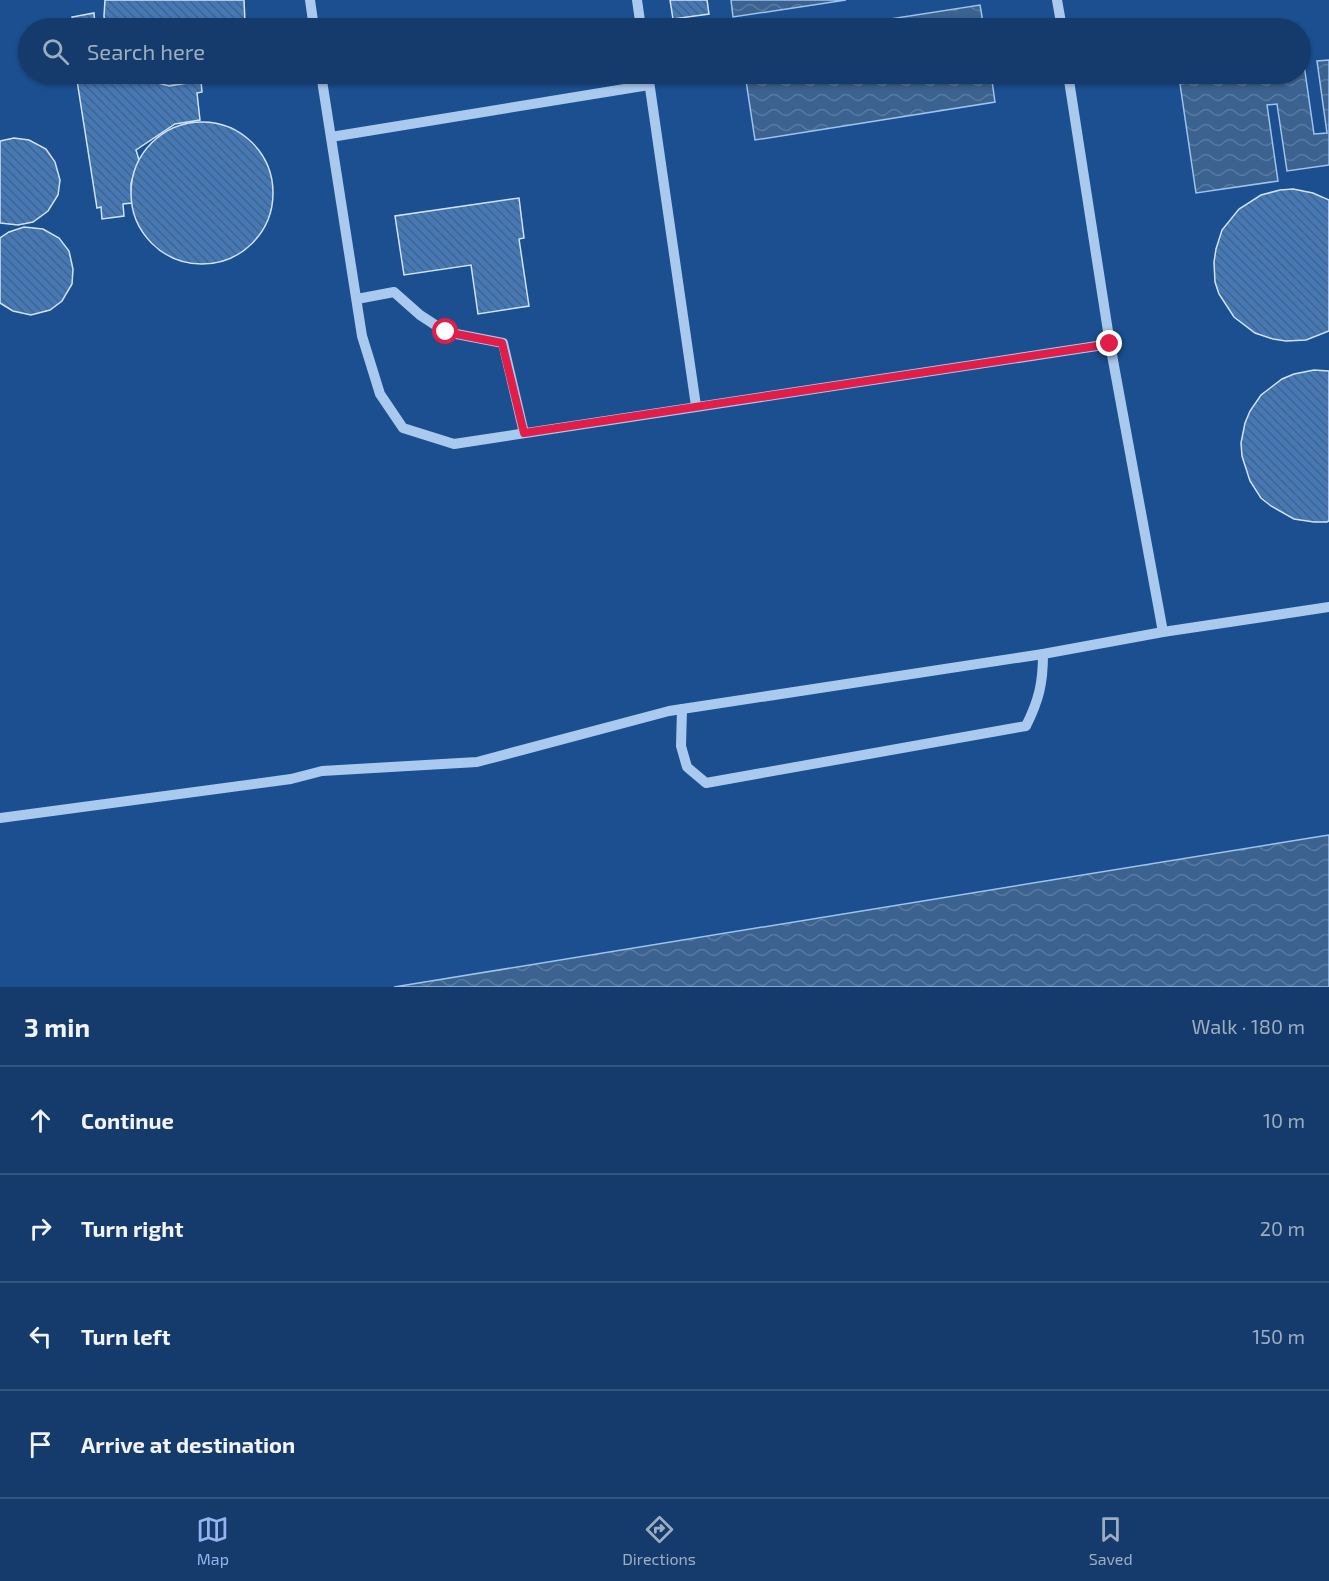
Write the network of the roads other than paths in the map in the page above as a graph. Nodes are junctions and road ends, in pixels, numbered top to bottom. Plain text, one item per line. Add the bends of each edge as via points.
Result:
1 (310, 0) edge
2 (637, 0) edge
3 (1057, 0) edge
4 (313, 18) edge
5 (640, 18) edge
6 (1060, 18) edge
7 (323, 84) edge
8 (620, 84) edge
9 (649, 84) edge
10 (1070, 84) edge
11 (331, 136) junction
12 (357, 299) junction
13 (1110, 344) junction
14 (696, 406) junction
15 (524, 433) junction
16 (1329, 607) edge
17 (1163, 632) junction
18 (1042, 654) junction
19 (682, 709) junction
20 (0, 818) edge

1 - 4 lane
2 - 5 lane
3 - 6 lane
7 - 11 lane
8 - 11 lane
9 - 14 lane
10 - 13 lane
11 - 12 lane
12 - 15 lane via 394,292 446,332 502,343
12 - 15 lane via 362,336 380,394 403,428 454,444
13 - 14 lane
13 - 17 lane
14 - 15 lane
16 - 17 lane
17 - 18 lane
18 - 19 lane
18 - 19 lane via 1043,677 1037,704 1026,726 706,783 687,766 681,747
19 - 20 lane via 477,762 322,771 291,779

